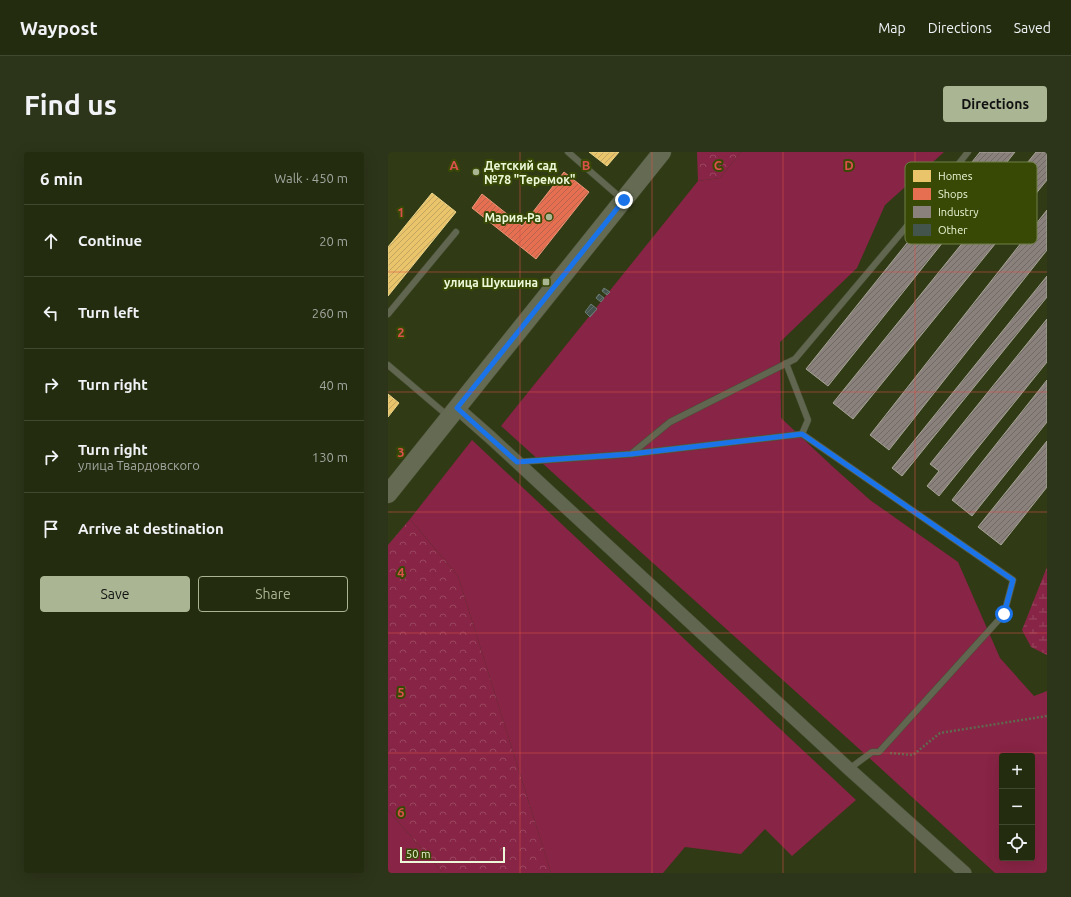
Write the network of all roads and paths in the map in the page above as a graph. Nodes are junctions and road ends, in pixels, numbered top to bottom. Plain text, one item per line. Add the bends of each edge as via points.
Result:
1 (568, 152) edge
2 (662, 152) edge
3 (968, 152) edge
4 (960, 162) edge
5 (624, 200) junction
6 (905, 228) edge
7 (456, 232) dead end
8 (388, 314) edge
9 (786, 363) junction
10 (388, 365) edge
11 (453, 413) junction
12 (802, 434) junction
13 (631, 454) junction
14 (517, 462) junction
15 (388, 494) edge
16 (1047, 716) edge
17 (879, 752) junction
18 (849, 769) junction
19 (965, 873) edge

1 - 5 lane
2 - 5 street
3 - 4 lane
5 - 11 street
6 - 9 lane via 795,359
7 - 8 lane
9 - 12 lane via 808,420
9 - 13 lane via 670,422
10 - 11 lane
11 - 14 street
11 - 15 street
12 - 13 lane
12 - 17 lane via 1013,580 1004,614
13 - 14 lane
14 - 18 street
16 - 17 path via 940,733 913,755
17 - 18 lane via 872,752
18 - 19 street

